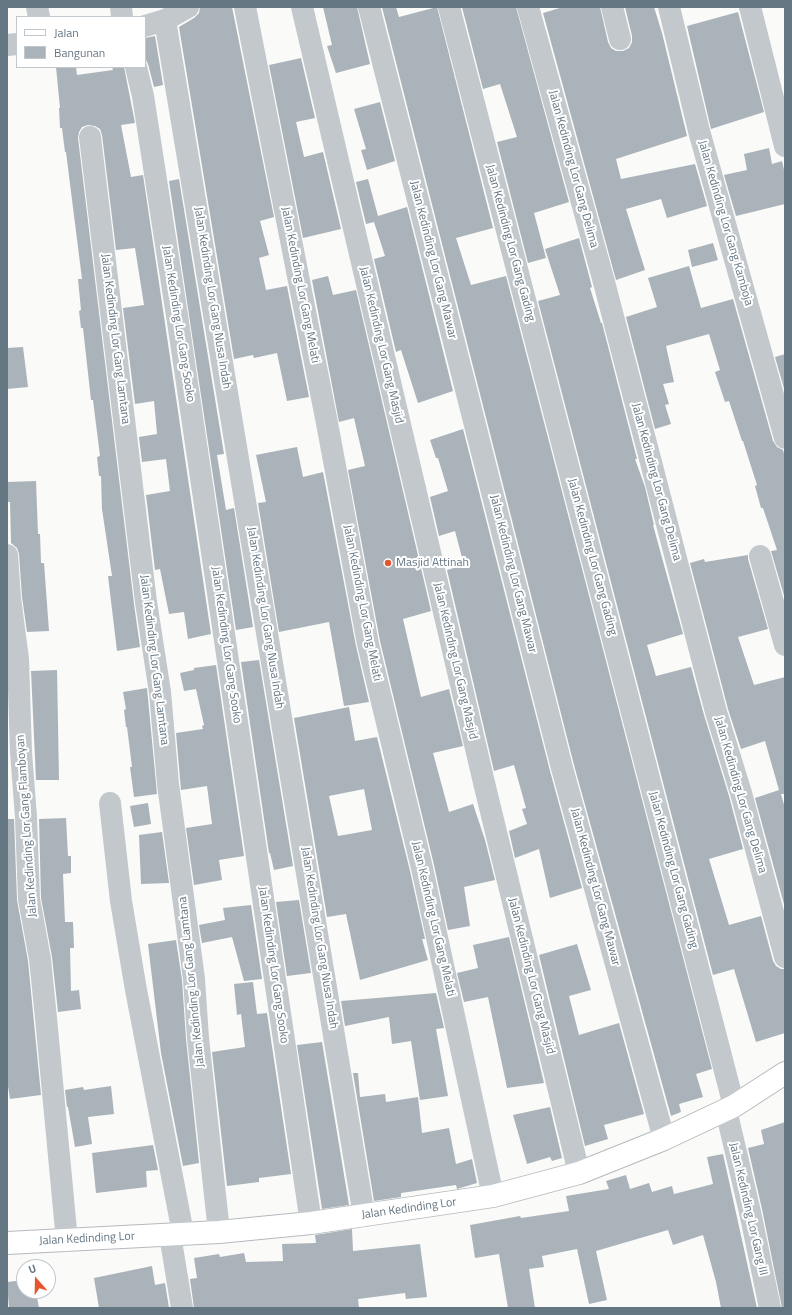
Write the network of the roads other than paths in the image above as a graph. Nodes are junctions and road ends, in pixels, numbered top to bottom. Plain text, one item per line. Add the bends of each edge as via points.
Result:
1 (188, 7) edge
2 (245, 7) edge
3 (302, 7) edge
4 (369, 7) edge
5 (449, 7) edge
6 (528, 7) edge
7 (612, 7) edge
8 (669, 7) edge
9 (750, 7) edge
10 (155, 23) edge
11 (620, 39) dead end
12 (136, 68) edge
13 (90, 137) dead end
14 (785, 146) edge
15 (785, 438) edge
16 (7, 555) edge
17 (760, 556) dead end
18 (785, 645) edge
19 (110, 803) dead end
20 (785, 957) edge
21 (785, 1073) edge
22 (730, 1108) junction
23 (664, 1139) junction
24 (579, 1173) junction
25 (493, 1196) junction
26 (364, 1216) junction
27 (311, 1223) junction
28 (219, 1232) junction
29 (176, 1234) junction
30 (67, 1241) junction
31 (7, 1243) edge
32 (182, 1308) edge
33 (770, 1308) edge

1 - 10 street
2 - 25 street, Jalan Kedinding Lor Gang Melati via 368,644 422,868
3 - 24 street, Jalan Kedinding Lor Gang Masjid
4 - 23 street, Jalan Kedinding Lor Gang Mawar via 562,768
5 - 22 street, Jalan Kedinding Lor Gang Gading
6 - 20 street, Jalan Kedinding Lor Gang Delima via 604,282 716,712 741,793
7 - 11 street
8 - 15 street, Jalan Kedinding Lor Gang Kamboja via 699,131
9 - 14 street
10 - 26 street, Jalan Kedinding Lor Gang Nusa Indah
12 - 27 street, Jalan Kedinding Lor Gang Sooko via 179,330
13 - 28 street, Jalan Kedinding Lor Gang Lamtana via 194,979
16 - 30 street, Jalan Kedinding Lor Gang Flamboyan via 18,659 29,899 40,959
17 - 18 street
19 - 29 street via 121,901
21 - 22 main road, Jalan Kedinding Lor
22 - 23 main road, Jalan Kedinding Lor
22 - 33 street, Jalan Kedinding Lor Gang III
23 - 24 main road, Jalan Kedinding Lor
24 - 25 main road, Jalan Kedinding Lor
25 - 26 main road, Jalan Kedinding Lor
26 - 27 main road, Jalan Kedinding Lor
27 - 28 main road, Jalan Kedinding Lor
28 - 29 main road, Jalan Kedinding Lor
29 - 30 main road, Jalan Kedinding Lor
29 - 32 street
30 - 31 main road, Jalan Kedinding Lor

